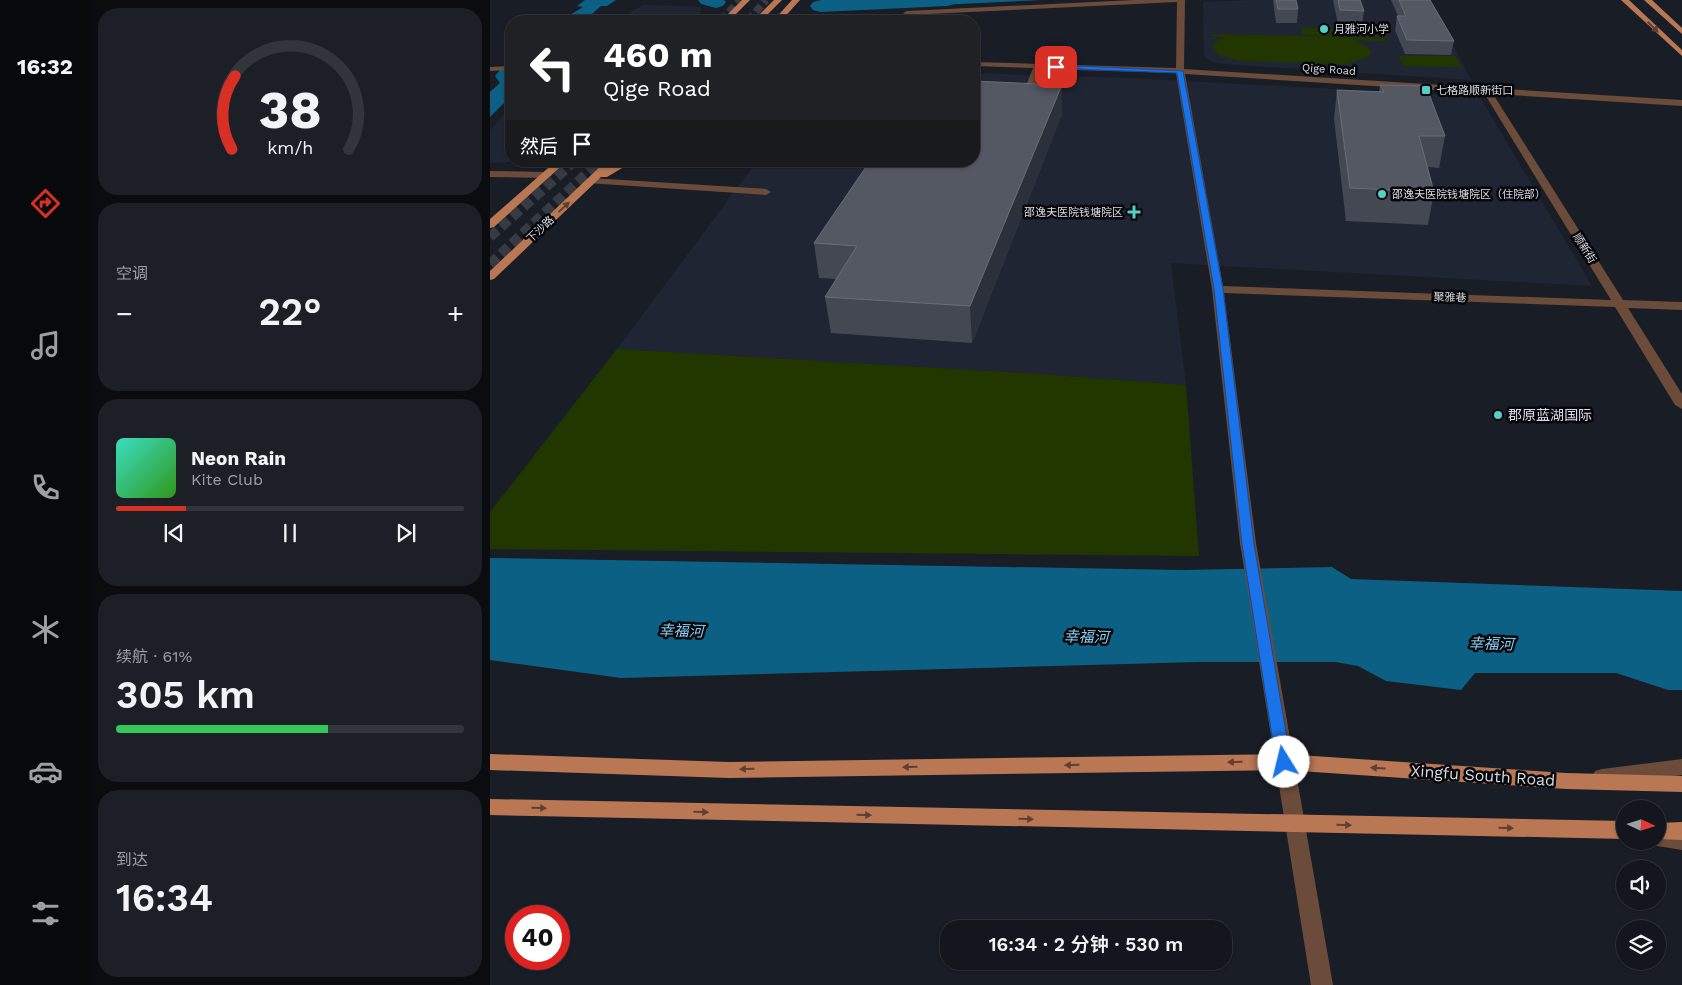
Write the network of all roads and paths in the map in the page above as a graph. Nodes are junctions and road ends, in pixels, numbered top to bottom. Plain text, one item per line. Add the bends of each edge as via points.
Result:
1 (746, 0) edge
2 (778, 0) edge
3 (796, 0) edge
4 (1180, 0) edge
5 (1625, 0) edge
6 (1648, 0) edge
7 (906, 13) dead end
8 (731, 15) edge
9 (762, 15) edge
10 (782, 15) edge
11 (1682, 32) edge
12 (1682, 54) edge
13 (980, 64) edge
14 (1038, 66) junction
15 (505, 68) edge
16 (490, 69) edge
17 (1180, 71) junction
18 (1487, 91) junction
19 (1024, 101) edge
20 (1682, 103) edge
21 (555, 167) edge
22 (606, 167) edge
23 (618, 167) edge
24 (490, 174) edge
25 (546, 175) junction
26 (591, 181) junction
27 (766, 192) dead end
28 (490, 225) edge
29 (490, 277) edge
30 (1218, 289) junction
31 (1620, 303) junction
32 (1682, 306) edge
33 (1682, 404) edge
34 (490, 762) edge
35 (1284, 762) junction
36 (1682, 768) edge
37 (1566, 781) junction
38 (1682, 784) edge
39 (490, 807) edge
40 (1295, 824) junction
41 (1569, 829) junction
42 (1616, 830) edge
43 (1666, 831) edge
44 (1682, 831) edge
45 (1616, 834) edge
46 (1666, 839) edge
47 (1682, 841) edge
48 (1322, 985) edge

1 - 8 main road
2 - 9 main road
3 - 10 main road
4 - 7 street
4 - 17 street
5 -> 12 main road
6 - 11 main road
13 - 14 street, Qige Road
14 - 17 street, Qige Road
14 - 19 street
15 - 16 street
17 - 18 street, Qige Road
17 - 30 street
18 - 20 street, Qige Road
18 - 31 street, 顺新街
21 - 25 main road
22 - 26 main road, 下沙路
23 - 26 main road, 下沙路
24 - 25 street
25 - 28 main road
26 - 27 street
29 -> 26 main road, 下沙路
30 - 31 street, 聚雅巷
30 - 35 street via 1248,544
31 - 32 street, 聚雅巷
31 - 33 street, 顺新街
35 -> 34 main road, Xingfu South Road via 729,770
37 -> 35 main road, Xingfu South Road
35 - 40 street
36 - 37 street, Xingfu South Road
37 - 38 main road
39 -> 40 main road
40 -> 41 main road
40 - 48 street
41 - 42 main road
41 - 45 street
43 - 44 main road
46 - 47 street

